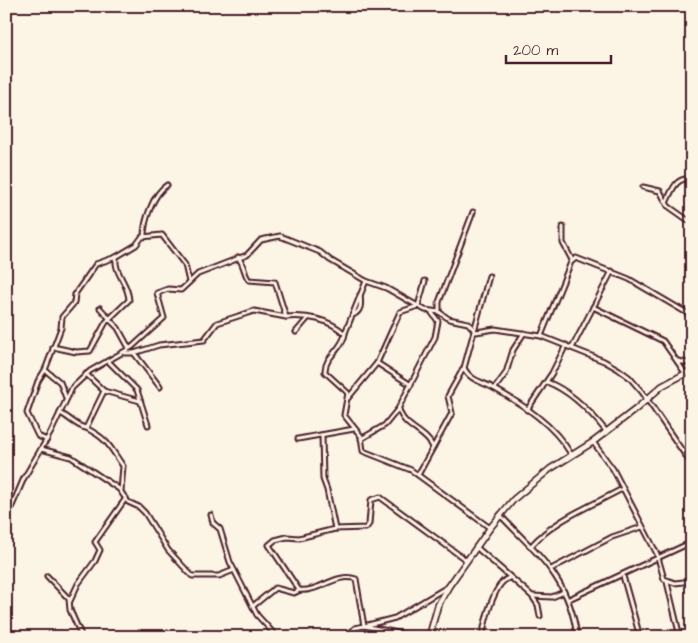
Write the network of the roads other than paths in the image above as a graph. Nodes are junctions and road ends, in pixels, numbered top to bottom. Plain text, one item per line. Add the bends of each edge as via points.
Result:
1 (692, 179) edge
2 (167, 185) dead end
3 (642, 187) dead end
4 (666, 202) junction
5 (473, 212) dead end
6 (692, 223) edge
7 (563, 227) dead end
8 (144, 236) junction
9 (116, 257) junction
10 (238, 258) junction
11 (572, 260) junction
12 (612, 272) junction
13 (488, 276) dead end
14 (366, 280) junction
15 (425, 281) dead end
16 (189, 282) junction
17 (418, 306) junction
18 (593, 307) junction
19 (100, 308) dead end
20 (439, 312) junction
21 (432, 313) junction
22 (692, 316) edge
23 (286, 317) junction
24 (109, 318) junction
25 (308, 318) junction
26 (475, 330) junction
27 (296, 332) dead end
28 (524, 333) junction
29 (345, 334) junction
30 (541, 336) junction
31 (566, 345) junction
32 (53, 347) junction
33 (129, 348) junction
34 (572, 348) junction
35 (123, 353) junction
36 (134, 353) junction
37 (678, 360) junction
38 (108, 361) junction
39 (377, 363) junction
40 (692, 364) edge
41 (464, 368) junction
42 (45, 370) junction
43 (692, 370) edge
44 (685, 373) junction
45 (86, 374) junction
46 (461, 376) junction
47 (469, 377) junction
48 (546, 382) junction
49 (411, 385) junction
50 (160, 387) dead end
51 (495, 388) junction
52 (104, 391) junction
53 (66, 398) junction
54 (348, 398) junction
55 (647, 400) junction
56 (140, 401) junction
57 (398, 409) junction
58 (527, 410) junction
59 (60, 413) junction
60 (148, 426) dead end
61 (86, 428) junction
62 (354, 429) junction
63 (606, 431) junction
64 (322, 436) junction
65 (298, 438) dead end
66 (361, 439) junction
67 (47, 440) junction
68 (593, 442) junction
69 (433, 447) junction
70 (42, 449) junction
71 (572, 454) junction
72 (692, 465) edge
73 (418, 475) junction
74 (622, 490) junction
75 (121, 491) junction
76 (126, 498) junction
77 (211, 515) dead end
78 (500, 515) junction
79 (6, 518) edge
80 (642, 527) junction
81 (490, 528) junction
82 (335, 529) junction
83 (692, 542) edge
84 (531, 546) junction
85 (476, 547) junction
86 (658, 559) junction
87 (466, 560) junction
88 (550, 569) junction
89 (234, 570) junction
90 (47, 576) dead end
91 (623, 576) junction
92 (510, 578) junction
93 (692, 581) edge
94 (668, 582) junction
95 (449, 586) junction
96 (300, 590) junction
97 (564, 592) junction
98 (532, 596) junction
99 (569, 599) junction
100 (70, 601) junction
101 (253, 606) junction
102 (540, 616) dead end
103 (364, 626) junction
104 (82, 637) edge
105 (276, 637) edge
106 (346, 637) edge
107 (417, 637) edge
108 (429, 637) edge
109 (482, 637) edge
110 (577, 637) edge
111 (640, 637) edge
112 (680, 637) edge

1 - 4 street via 682,179 675,184
2 - 8 street via 156,196
3 - 4 street via 658,190
4 - 6 street
5 - 20 street via 439,302
7 - 11 street via 563,243
8 - 9 street via 135,246
8 - 16 street via 164,236 185,265
9 - 24 street via 116,267 129,299
9 - 32 street via 96,264 75,294 74,303 64,314
10 - 14 street via 246,255 261,240 280,236 320,252
10 - 16 street via 198,274
10 - 23 street via 249,280 275,282
11 - 12 street via 582,259
11 - 30 street
12 - 18 street
12 - 22 street
13 - 26 street
14 - 17 street
14 - 29 street
15 - 17 street
16 - 33 street via 181,290 168,289 157,293 164,318
17 - 21 street
17 - 39 street via 400,312
18 - 34 street
18 - 37 street via 663,341
19 - 24 street
20 - 21 street
20 - 26 street via 448,319 468,323
21 - 49 street via 438,321 435,337
23 - 25 street via 300,315
23 - 36 street via 254,312 220,321 204,340 159,345
24 - 32 street via 90,351
24 - 33 street
25 - 27 street
25 - 29 street via 337,327
26 - 28 street via 479,333 495,329
26 - 41 street
28 - 30 street
28 - 51 street via 513,350 506,373
29 - 54 street via 342,344 324,368 326,374 346,390
30 - 31 street
31 - 34 street
31 - 48 street
32 - 42 street
33 - 35 street
34 - 55 street via 624,372
35 - 36 street
35 - 38 street
36 - 50 street
37 - 40 street
37 - 44 street
38 - 45 street
38 - 56 street via 133,386
39 - 49 street
39 - 54 street
41 - 46 street
41 - 47 street
42 - 53 street via 60,382
42 - 67 street via 27,414 38,436
43 - 44 main road
44 - 55 main road via 662,386
45 - 52 street
45 - 53 street
46 - 47 street
46 - 69 street via 448,396 452,413
47 - 51 street
48 - 58 street
48 - 63 street via 587,408
49 - 57 street
51 - 58 street
52 - 56 street
52 - 61 street
53 - 59 street
54 - 62 street via 344,415
55 - 63 main road
55 - 72 street
56 - 60 street
57 - 66 street via 385,425
57 - 69 street via 405,422 425,436
58 - 71 street via 557,432
59 - 61 street
59 - 67 street
61 - 75 street via 105,438 124,466
62 - 64 street
62 - 66 street
63 - 68 main road
64 - 65 street
64 - 82 street via 323,479
66 - 73 street via 366,454
67 - 70 street
68 - 71 main road
68 - 74 street via 613,469
69 - 73 street
70 - 75 street via 71,457
70 - 79 street via 24,478
71 - 78 main road via 528,486
73 - 81 street
74 - 80 street
74 - 84 street via 584,507 551,528
75 - 76 street
76 - 89 street via 142,510 168,550 192,576 220,576
76 - 100 street via 95,542 100,550 98,556
77 - 89 street via 220,529
78 - 81 main road
78 - 84 street
80 - 86 street
80 - 88 street via 612,537
81 - 85 main road
82 - 87 street via 366,528 371,500 380,497
82 - 96 street via 270,543 272,551
83 - 86 street
84 - 88 street
85 - 87 main road
85 - 92 street
86 - 91 street
86 - 94 street via 662,576
87 - 95 main road
88 - 97 street
89 - 101 street
90 - 100 street
91 - 99 street
91 - 111 street
92 - 98 street
92 - 109 street via 504,580 496,593
93 - 94 street
94 - 112 street
95 - 103 street via 395,618
95 - 108 main road via 438,605
96 - 101 street via 294,593 275,588
96 - 103 street via 344,578 356,579
97 - 98 street via 552,597
97 - 99 street
98 - 102 street
99 - 110 street
100 - 104 street via 70,610
101 - 105 street via 260,620
103 - 106 street via 355,628
103 - 107 street

